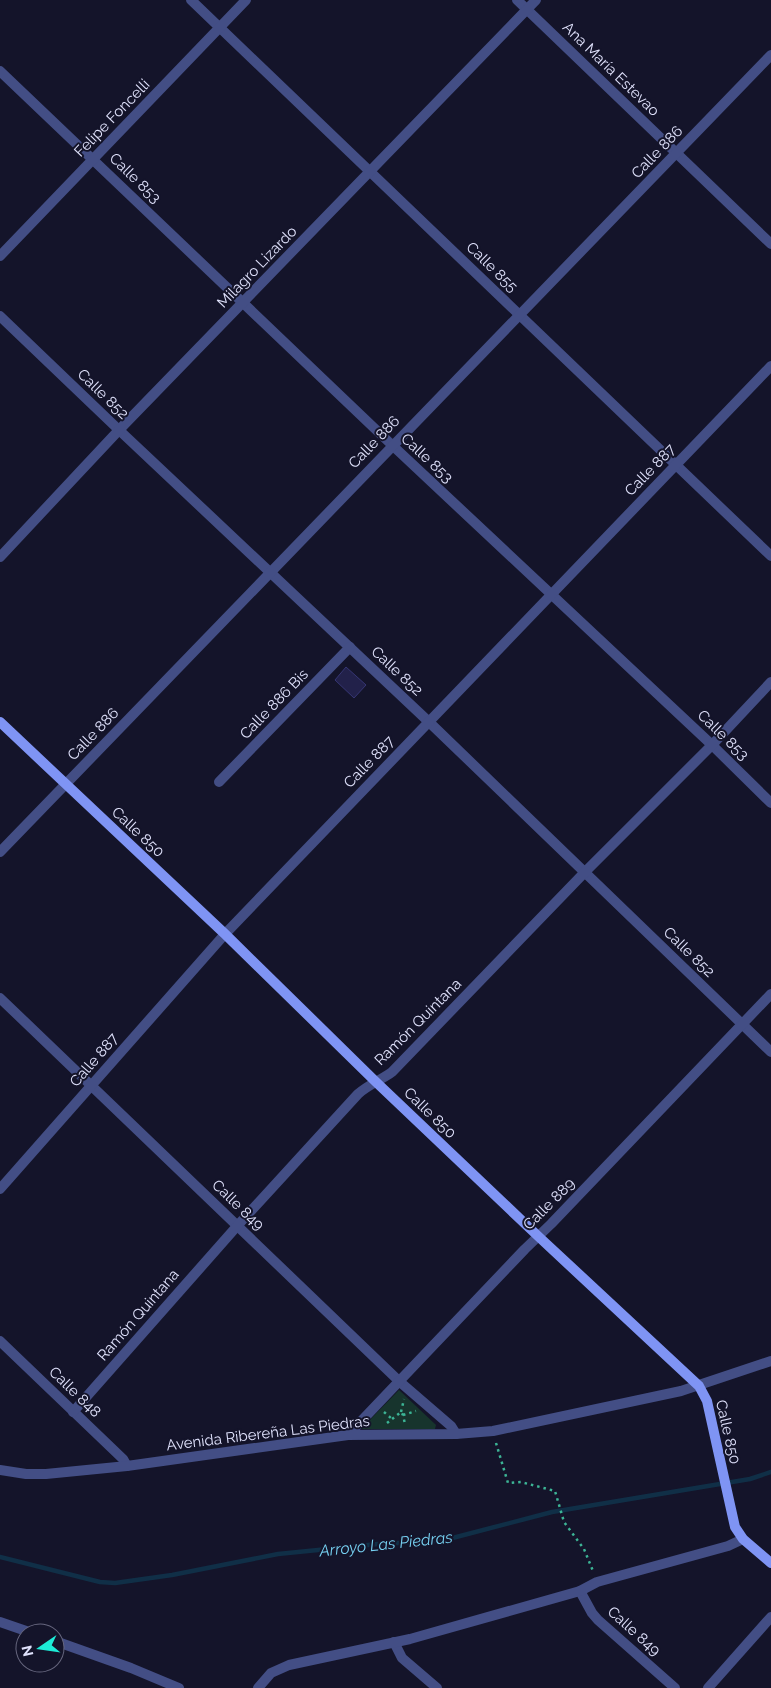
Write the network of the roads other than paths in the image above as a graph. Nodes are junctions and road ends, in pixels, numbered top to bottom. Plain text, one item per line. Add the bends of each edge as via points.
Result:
1 (191, 0) edge
2 (246, 0) edge
3 (517, 0) edge
4 (536, 0) edge
5 (527, 10) junction
6 (220, 27) junction
7 (771, 55) edge
8 (0, 71) edge
9 (677, 153) junction
10 (94, 160) junction
11 (370, 172) junction
12 (771, 244) edge
13 (0, 256) edge
14 (244, 303) junction
15 (520, 315) junction
16 (0, 316) edge
17 (771, 366) edge
18 (119, 430) junction
19 (392, 445) junction
20 (675, 466) junction
21 (771, 556) edge
22 (0, 557) edge
23 (270, 571) junction
24 (552, 596) junction
25 (350, 647) junction
26 (771, 682) edge
27 (0, 722) edge
28 (429, 722) junction
29 (712, 745) junction
30 (219, 782) dead end
31 (65, 784) junction
32 (771, 803) edge
33 (0, 852) edge
34 (585, 872) junction
35 (225, 934) junction
36 (771, 994) edge
37 (0, 998) edge
38 (742, 1024) junction
39 (771, 1052) edge
40 (376, 1082) junction
41 (92, 1086) junction
42 (0, 1189) edge
43 (238, 1225) junction
44 (539, 1237) junction
45 (0, 1341) edge
46 (771, 1362) edge
47 (400, 1382) junction
48 (699, 1386) junction
49 (74, 1412) junction
50 (456, 1434) junction
51 (348, 1435) junction
52 (127, 1466) junction
53 (0, 1470) edge
54 (743, 1539) junction
55 (771, 1563) edge
56 (580, 1591) junction
57 (771, 1617) edge
58 (0, 1622) edge
59 (15, 1627) edge
60 (394, 1642) junction
61 (65, 1645) edge
62 (261, 1684) edge
63 (179, 1688) edge
64 (437, 1688) edge
65 (675, 1688) edge
66 (708, 1688) edge

1 - 6 street, Calle 855
2 - 6 street, Felipe Foncelli
3 - 5 street, Ana María Estevao
4 - 5 street, Milagro Lizardo
5 - 9 street, Ana María Estevao
5 - 11 street, Milagro Lizardo
6 - 10 street, Felipe Foncelli
6 - 11 street, Calle 855
7 - 9 street, Calle 886
8 - 10 street, Calle 853
9 - 12 street, Ana María Estevao
9 - 15 street, Calle 886
10 - 13 street, Felipe Foncelli
10 - 14 street, Calle 853
11 - 14 street, Milagro Lizardo
11 - 15 street, Calle 855
14 - 18 street, Milagro Lizardo
14 - 19 street, Calle 853
15 - 19 street, Calle 886
15 - 20 street, Calle 855
16 - 18 street, Calle 852
17 - 20 street, Calle 887
18 - 22 street, Milagro Lizardo
18 - 23 street, Calle 852
19 - 23 street, Calle 886
19 - 24 street, Calle 853
20 - 21 street, Calle 855
20 - 24 street, Calle 887
23 - 25 street, Calle 852
23 - 31 street, Calle 886
24 - 28 street, Calle 887
24 - 29 street, Calle 853
25 - 28 street, Calle 852
25 - 30 street, Calle 886 Bis
26 - 29 street, Ramón Quintana
27 - 31 main road, Calle 850
28 - 34 street, Calle 852
28 - 35 street, Calle 887
29 - 32 street, Calle 853
29 - 34 street, Ramón Quintana
31 - 33 street, Calle 886
31 - 35 main road, Calle 850
34 - 38 street, Calle 852
34 - 40 street, Ramón Quintana via 392,1072
35 - 40 main road, Calle 850
35 - 41 street, Calle 887
36 - 38 street, Calle 889
37 - 41 street, Calle 849
38 - 39 street, Calle 852
38 - 44 street, Calle 889
40 - 43 street, Ramón Quintana via 358,1094
40 - 44 main road, Calle 850
41 - 42 street, Calle 887
41 - 43 street, Calle 849
43 - 47 street, Calle 849
43 - 49 street, Ramón Quintana
44 - 47 street, Calle 889
44 - 48 main road, Calle 850
45 - 49 street, Calle 848
46 - 48 street, Avenida Ribereña Las Piedras
47 - 50 street, Calle 849
47 - 51 street, Calle 889
48 - 50 street, Avenida Ribereña Las Piedras via 493,1430
48 - 54 main road, Calle 850 via 707,1402 729,1507 735,1527
49 - 52 street, Calle 848
50 - 51 street, Avenida Ribereña Las Piedras
51 - 52 street, Avenida Ribereña Las Piedras
52 - 53 street, Avenida Ribereña Las Piedras via 46,1474
54 - 55 main road, Calle 850
54 - 56 street via 597,1582
56 - 60 street
56 - 65 street, Calle 849 via 598,1620
57 - 66 street
58 - 59 street
60 - 62 street via 289,1665 271,1673
60 - 64 street via 402,1658
61 - 63 street

